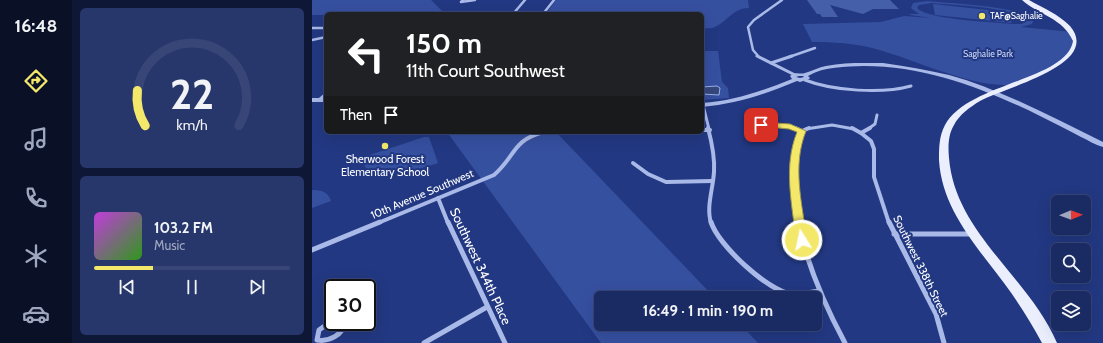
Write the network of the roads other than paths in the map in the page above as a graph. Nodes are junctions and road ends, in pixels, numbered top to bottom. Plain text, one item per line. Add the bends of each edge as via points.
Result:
1 (463, 0) edge
2 (475, 0) edge
3 (525, 0) edge
4 (554, 0) edge
5 (782, 0) edge
6 (1025, 0) edge
7 (515, 12) edge
8 (545, 12) edge
9 (312, 28) edge
10 (324, 28) edge
11 (324, 37) edge
12 (312, 40) edge
13 (815, 48) dead end
14 (771, 63) junction
15 (795, 77) junction
16 (805, 77) junction
17 (911, 86) dead end
18 (992, 93) junction
19 (324, 96) edge
20 (312, 100) edge
21 (319, 100) junction
22 (324, 100) edge
23 (704, 105) edge
24 (704, 109) edge
25 (877, 115) dead end
26 (761, 125) dead end
27 (704, 130) edge
28 (710, 130) junction
29 (802, 131) junction
30 (861, 133) junction
31 (538, 134) edge
32 (1103, 145) edge
33 (633, 163) dead end
34 (712, 181) junction
35 (438, 198) junction
36 (894, 234) junction
37 (972, 234) junction
38 (312, 250) edge
39 (782, 291) edge
40 (819, 291) edge
41 (822, 298) edge
42 (487, 307) junction
43 (324, 324) edge
44 (342, 331) edge
45 (328, 342) edge
46 (424, 343) edge
47 (505, 343) edge
48 (845, 343) edge
49 (944, 343) edge
50 (1050, 343) edge

1 - 2 street via 461,2
3 - 7 street
4 - 8 street
5 - 14 street via 748,27 756,55
6 - 18 main road via 1067,27 1075,36 1076,46 1070,57 1052,69
9 - 10 street
11 - 12 street
13 - 14 street
14 - 15 street
15 - 16 street
15 - 23 street via 749,98
16 - 17 street via 819,86 837,89
16 - 18 street via 823,68 844,65 892,65 938,73
18 - 32 street
18 - 37 main road via 969,103 959,112 946,131 943,145 945,171 954,199
19 - 21 street
20 - 21 street
21 - 22 street
24 - 28 street
25 - 30 street via 872,128
26 - 29 street via 790,126
27 - 28 street
28 - 34 street via 713,148
29 - 30 street via 816,126 837,126
29 - 40 street via 797,144 793,174 797,214 802,240
30 - 36 street, Southwest 338th Street via 871,141 874,149 874,177
31 - 35 street, 10th Avenue Southwest via 526,138 515,146 507,164 494,175
33 - 34 street via 648,174 666,182
34 - 39 street via 709,215 714,232 729,251 770,285
35 - 38 street, 10th Avenue Southwest
35 - 42 street, Southwest 344th Place
36 - 37 street
36 - 49 street, Southwest 338th Street via 936,314
37 - 50 main road via 1017,291
41 - 48 street
42 - 46 street
42 - 47 street, Southwest 344th Place
43 - 45 street via 316,333 316,337 319,341
44 - 45 street

